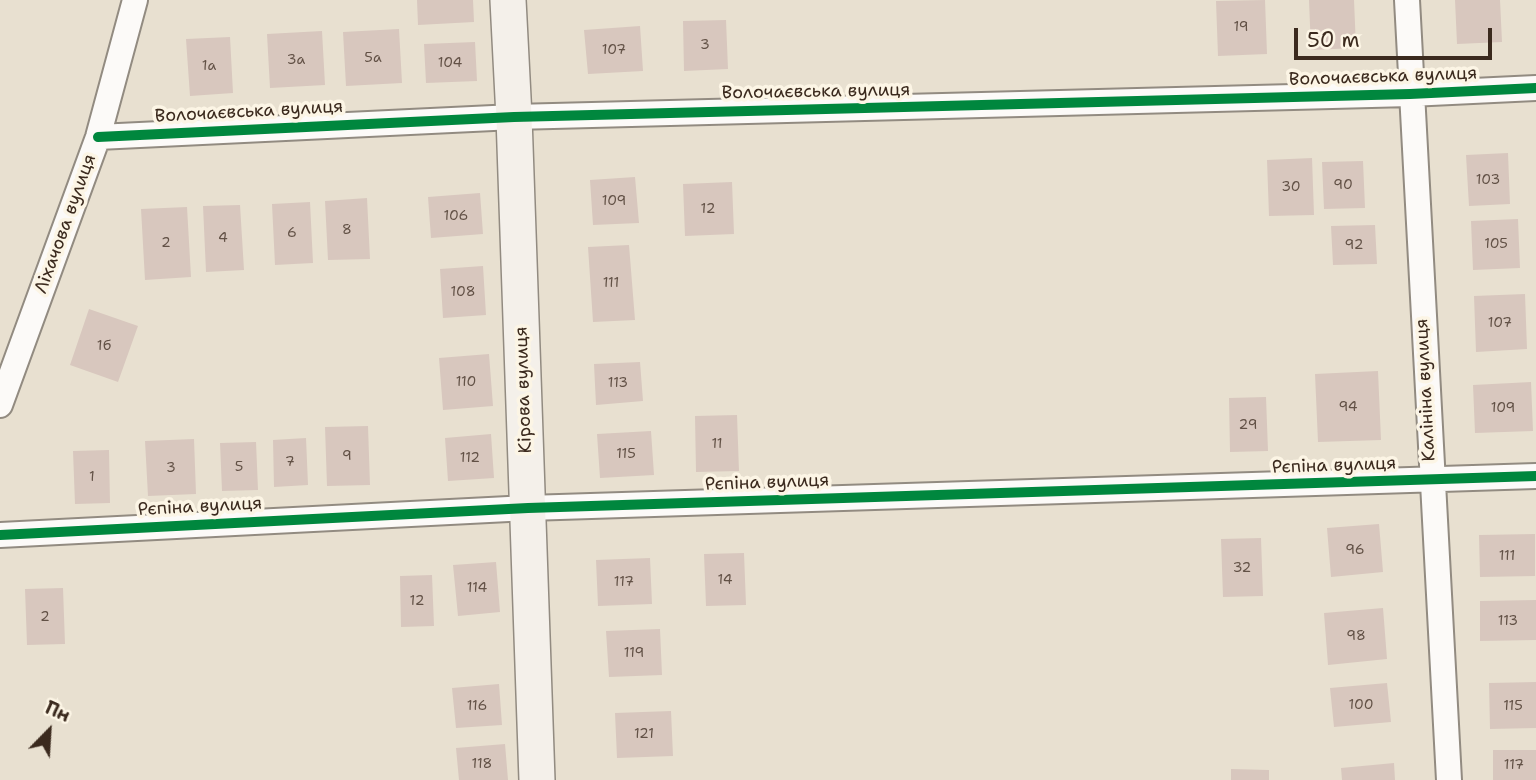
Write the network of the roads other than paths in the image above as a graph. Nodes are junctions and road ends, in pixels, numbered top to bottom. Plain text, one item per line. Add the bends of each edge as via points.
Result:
1 (135, 0) edge
2 (508, 0) edge
3 (1407, 0) edge
4 (1536, 88) edge
5 (1410, 94) junction
6 (514, 117) junction
7 (97, 137) junction
8 (0, 405) edge
9 (1536, 476) edge
10 (1431, 481) junction
11 (528, 508) junction
12 (0, 534) edge
13 (537, 780) edge
14 (1449, 780) edge

1 - 7 street, Ліхачова вулиця
2 - 6 main road, Кірова вулиця
3 - 5 street, Калініна вулиця
4 - 5 street, Волочаєвська вулиця
5 - 6 street, Волочаєвська вулиця
5 - 10 street, Калініна вулиця
6 - 7 street, Волочаєвська вулиця
6 - 11 main road, Кірова вулиця
7 - 8 street, Ліхачова вулиця
9 - 10 street, Рєпіна вулиця
10 - 11 street, Рєпіна вулиця
10 - 14 street, Калініна вулиця
11 - 12 street, Рєпіна вулиця
11 - 13 main road, Кірова вулиця

